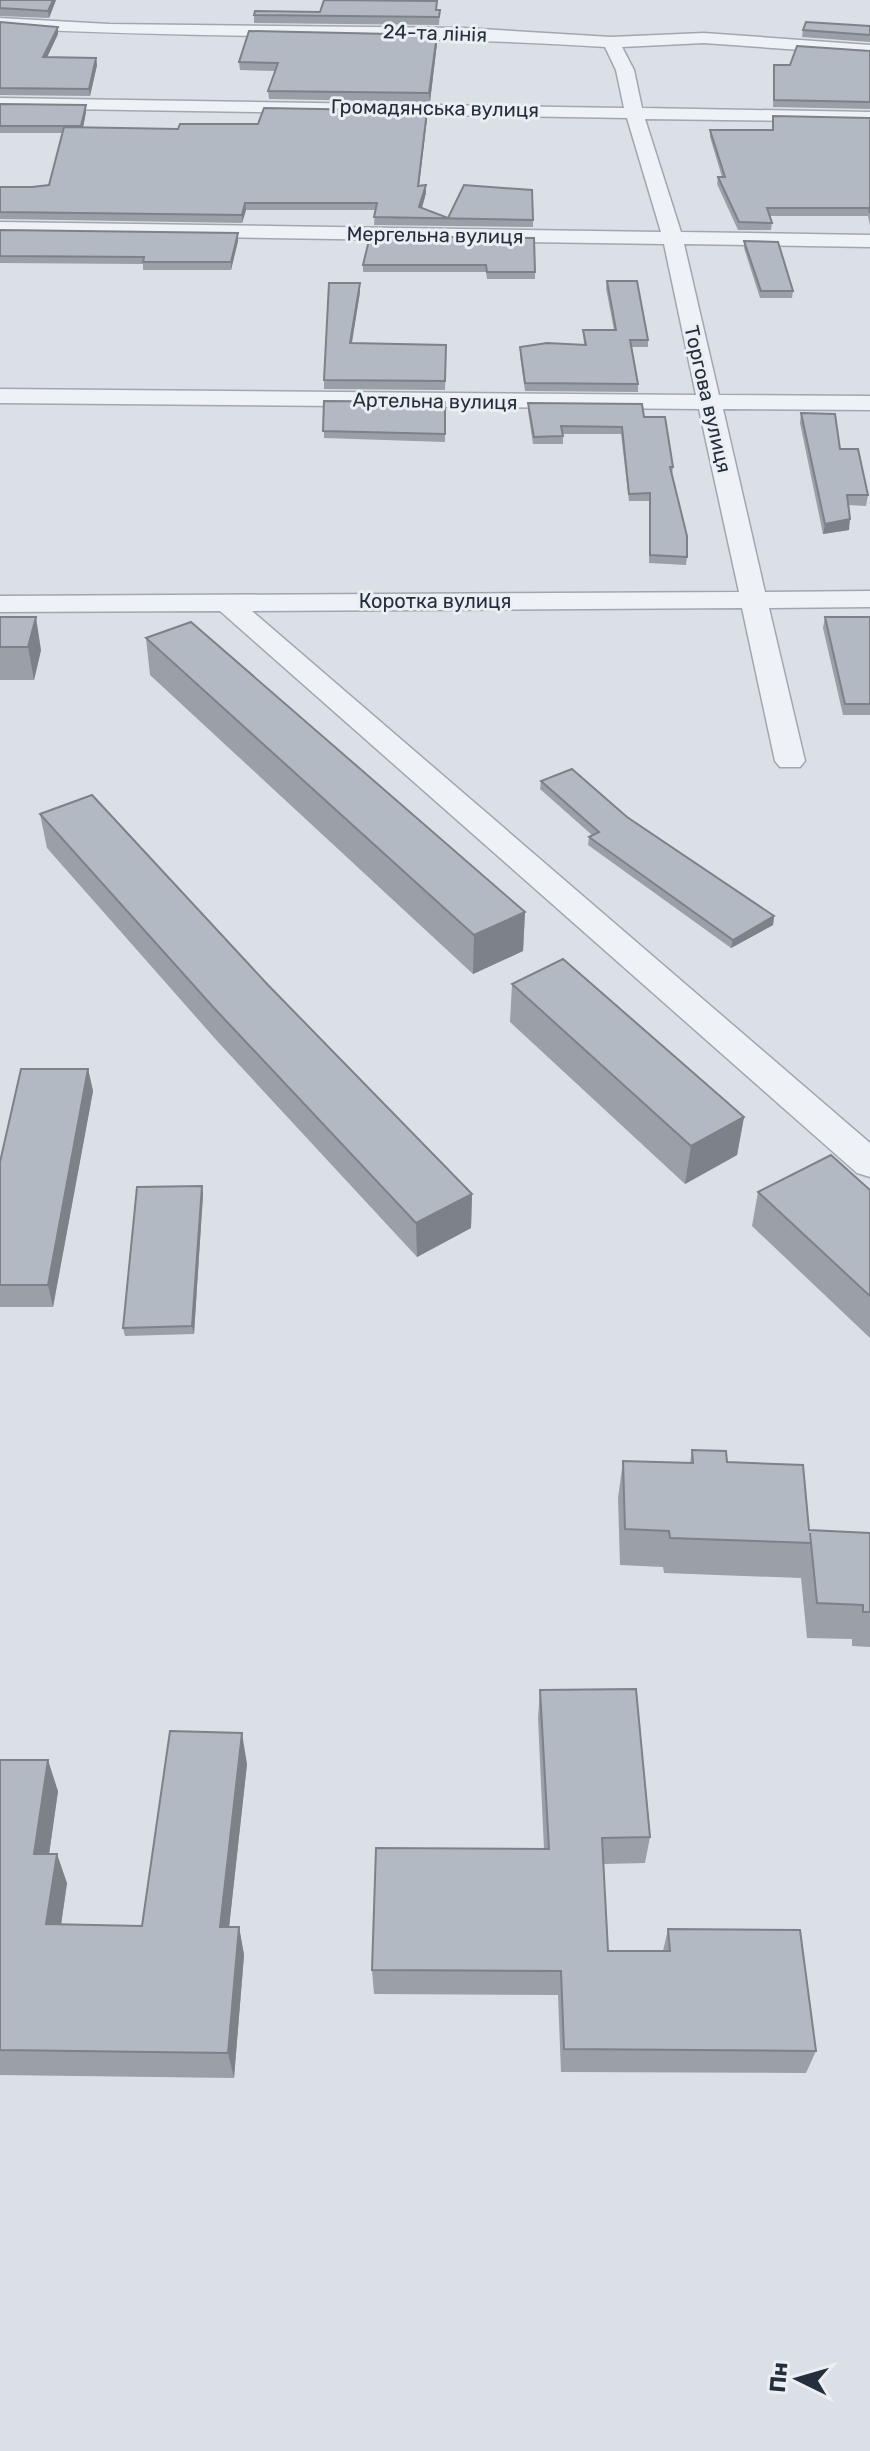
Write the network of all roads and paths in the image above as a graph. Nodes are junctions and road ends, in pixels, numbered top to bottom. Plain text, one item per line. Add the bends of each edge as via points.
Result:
1 (0, 23) edge
2 (611, 42) junction
3 (870, 50) edge
4 (0, 103) edge
5 (633, 110) junction
6 (870, 117) edge
7 (0, 228) edge
8 (673, 239) junction
9 (870, 241) edge
10 (0, 396) edge
11 (708, 403) junction
12 (870, 403) edge
13 (870, 599) edge
14 (756, 600) junction
15 (226, 602) junction
16 (0, 604) edge
17 (790, 761) dead end
18 (870, 1164) edge

1 - 2 street, 24-та лінія via 464,33
2 - 3 street, 24-та лінія via 704,38
2 - 5 street, Торгова вулиця via 625,70
4 - 5 street, Громадянська вулиця
5 - 6 street, Громадянська вулиця
5 - 8 street, Торгова вулиця
7 - 8 street, Мергельна вулиця
8 - 9 street, Мергельна вулиця
8 - 11 street, Торгова вулиця
10 - 11 street, Артельна вулиця
11 - 12 street, Артельна вулиця
11 - 14 street, Торгова вулиця
13 - 14 street, Коротка вулиця
14 - 15 street, Коротка вулиця
14 - 17 street, Торгова вулиця
15 - 16 street, Коротка вулиця
15 - 18 street

